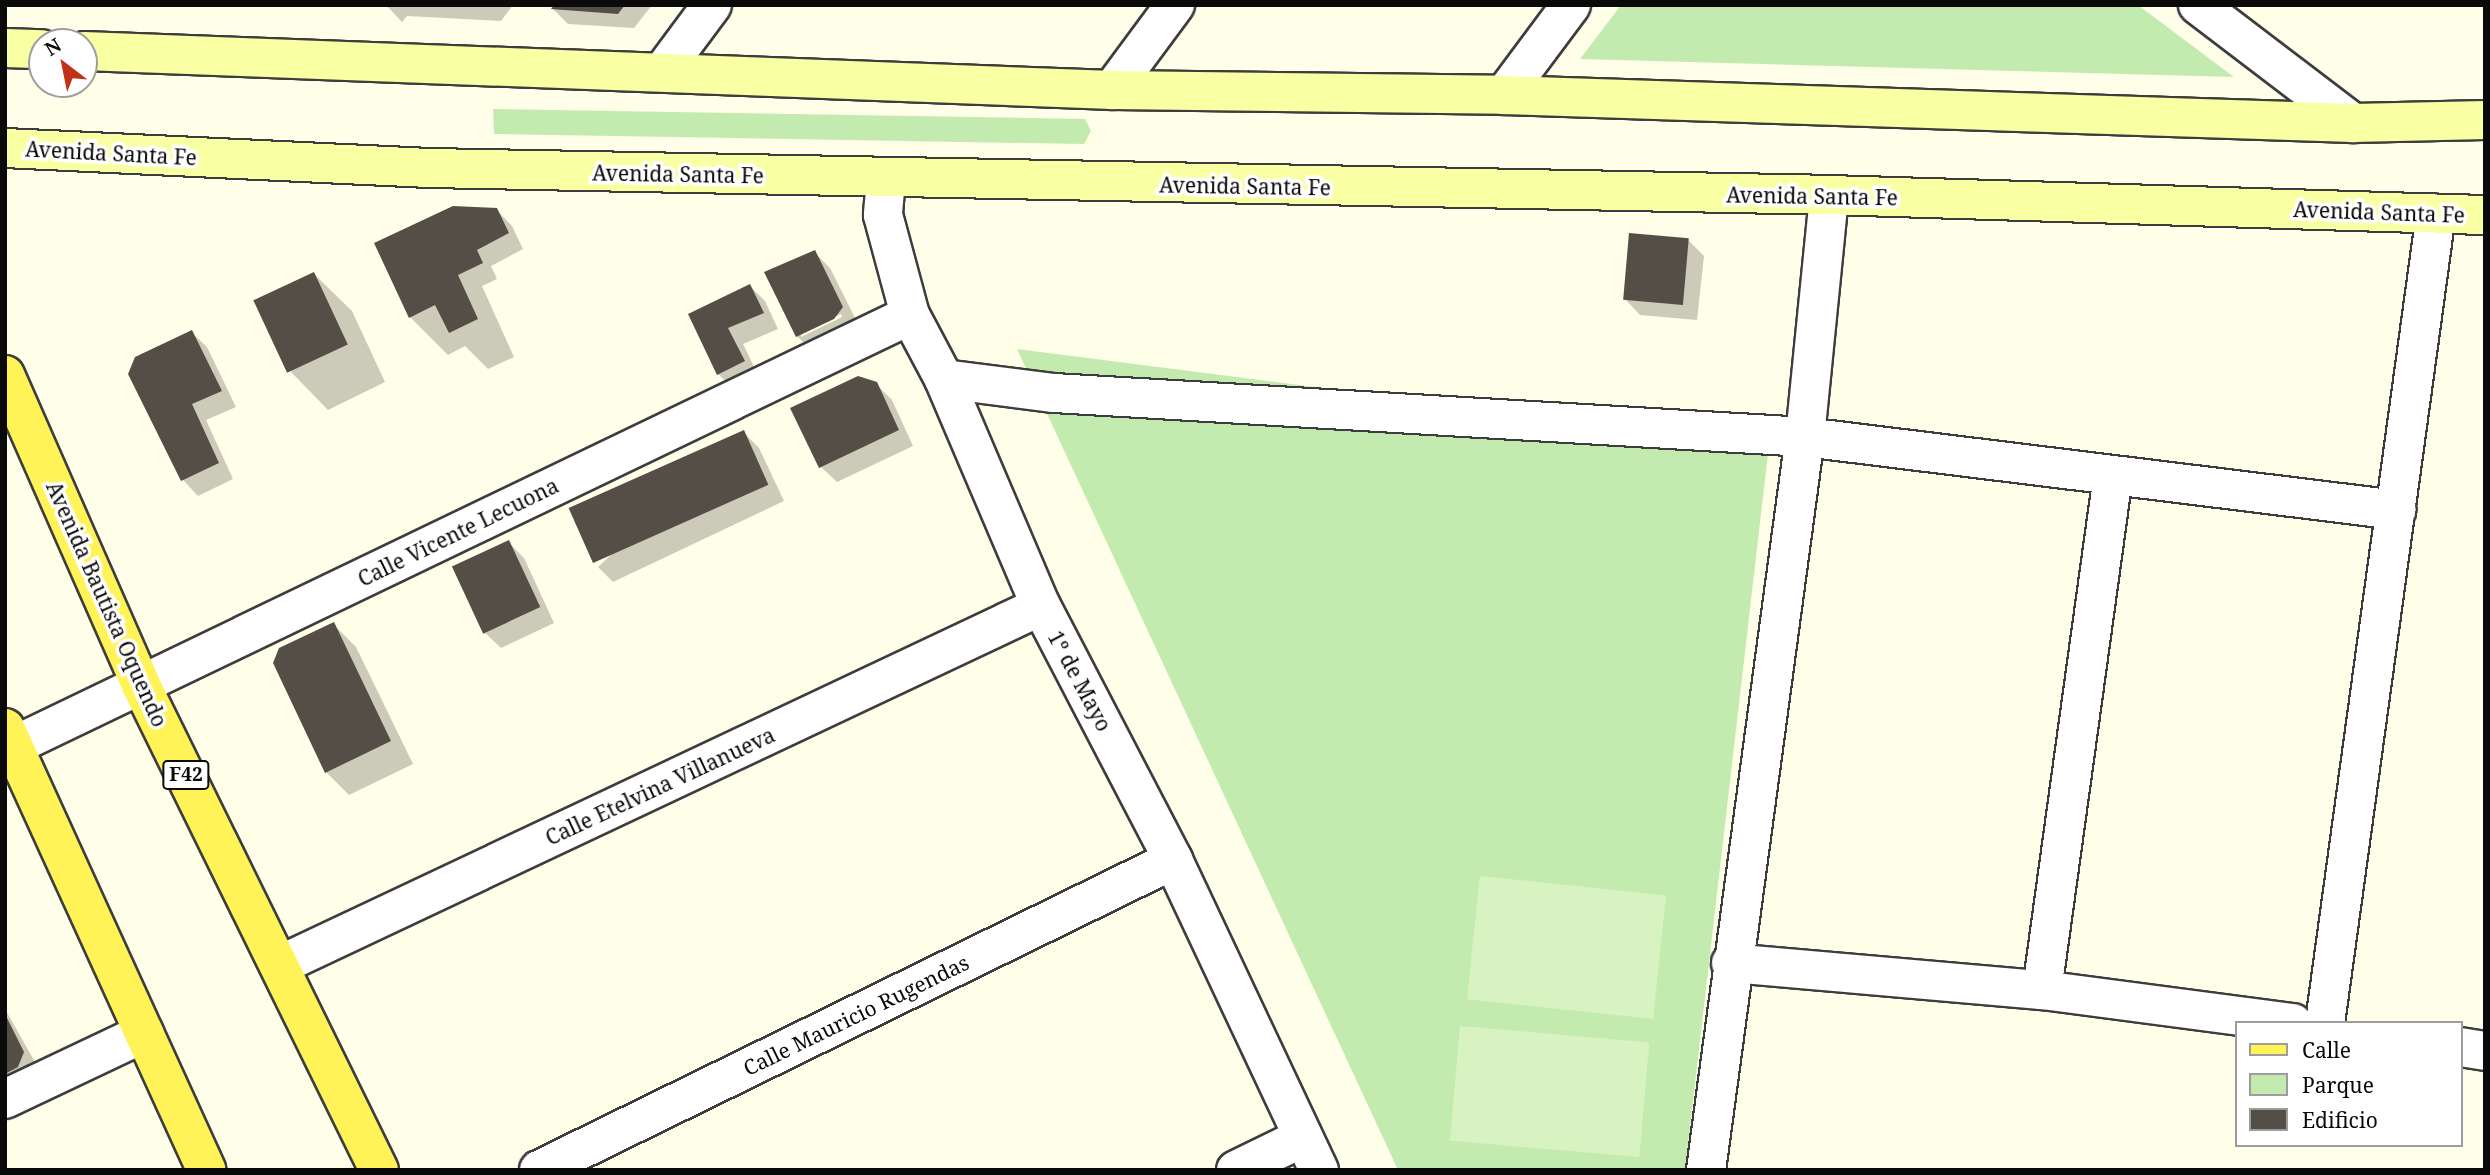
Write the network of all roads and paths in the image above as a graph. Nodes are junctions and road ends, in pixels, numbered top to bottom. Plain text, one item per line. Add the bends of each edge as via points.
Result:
1 (712, 5) edge
2 (1175, 5) edge
3 (1571, 5) edge
4 (2197, 5) edge
5 (5, 48) edge
6 (28, 49) edge
7 (98, 51) edge
8 (663, 71) junction
9 (1112, 90) junction
10 (1504, 95) junction
11 (2485, 120) edge
12 (2353, 123) junction
13 (5, 148) edge
14 (886, 179) junction
15 (1829, 195) junction
16 (2436, 214) junction
17 (2485, 215) edge
18 (910, 315) junction
19 (5, 375) edge
20 (944, 379) junction
21 (1805, 437) junction
22 (2113, 476) junction
23 (2397, 510) junction
24 (1041, 606) junction
25 (141, 685) junction
26 (8, 741) edge
27 (1173, 860) junction
28 (1731, 963) junction
29 (280, 965) junction
30 (2042, 990) junction
31 (2278, 1021) edge
32 (2325, 1021) edge
33 (144, 1033) junction
34 (2462, 1047) edge
35 (2485, 1051) edge
36 (5, 1099) edge
37 (1311, 1154) edge
38 (206, 1170) edge
39 (379, 1170) edge
40 (539, 1170) edge
41 (1236, 1170) edge
42 (1706, 1170) edge

1 - 8 street
2 - 9 street
3 - 10 street
4 - 12 street
5 - 6 main road
7 - 8 main road
8 - 9 main road
9 - 10 main road
10 - 12 main road
11 - 12 main road
13 - 14 main road, Avenida Santa Fe via 429,168
14 - 15 main road, Avenida Santa Fe
14 - 18 street, 1º de Mayo via 883,215
15 - 16 main road, Avenida Santa Fe
15 - 21 street
16 - 17 main road, Avenida Santa Fe
16 - 23 street
18 - 20 street, 1º de Mayo
18 - 25 street, Calle Vicente Lecuona
19 - 25 main road, Avenida Bautista Oquendo / F42
20 - 21 street via 1054,393
20 - 24 street, 1º de Mayo
21 - 22 street
21 - 28 street
22 - 23 street
22 - 30 street
23 - 32 street
24 - 27 street, 1º de Mayo
24 - 29 street, Calle Etelvina Villanueva
25 - 26 street, Calle Vicente Lecuona
25 - 29 main road, Avenida Bautista Oquendo / F42
26 - 33 main road
27 - 37 street, 1º de Mayo
27 - 40 street, Calle Mauricio Rugendas
28 - 30 street
28 - 42 street
29 - 39 main road, Avenida Bautista Oquendo / F42
30 - 31 street
33 - 36 street
33 - 38 main road
34 - 35 street
37 - 41 street

